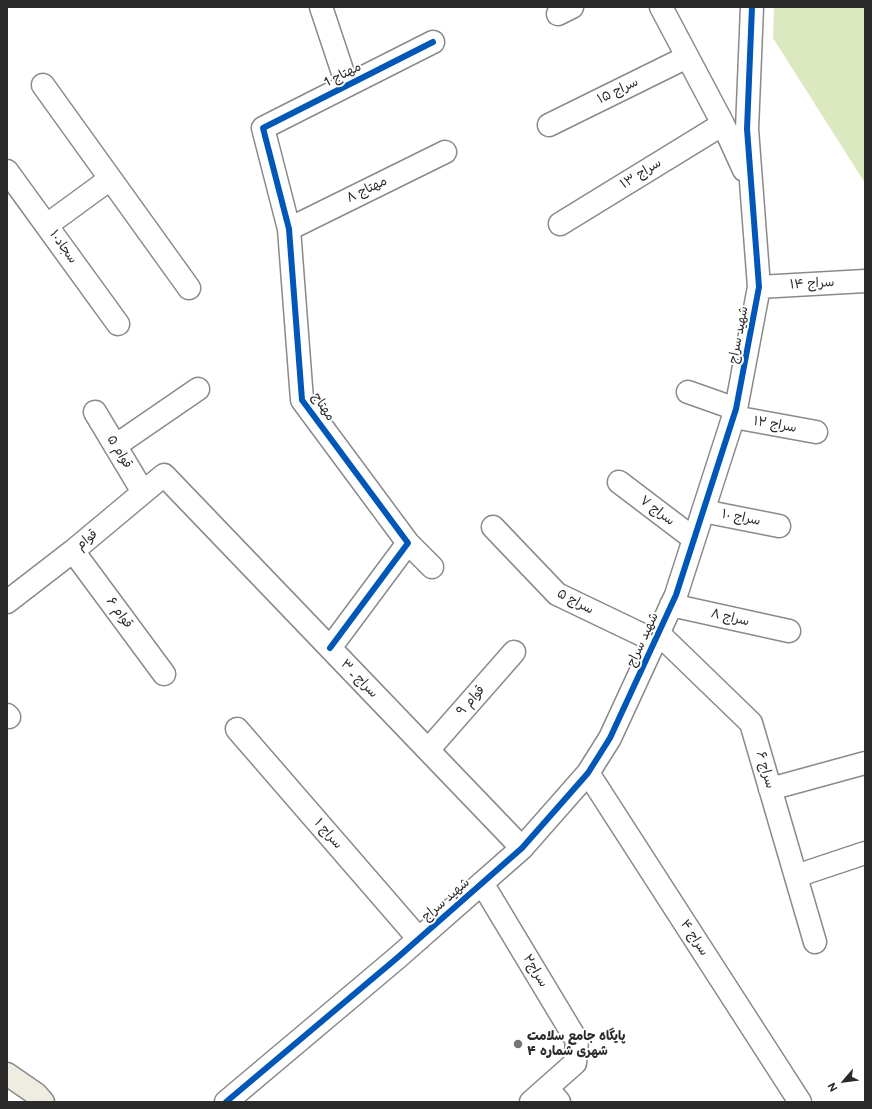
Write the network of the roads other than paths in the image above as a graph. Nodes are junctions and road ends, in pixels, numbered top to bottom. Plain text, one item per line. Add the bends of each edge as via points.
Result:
1 (321, 7) edge
2 (661, 7) edge
3 (752, 18) edge
4 (433, 42) dead end
5 (687, 57) junction
6 (43, 85) dead end
7 (347, 86) junction
8 (723, 124) junction
9 (549, 125) dead end
10 (263, 128) joint
11 (446, 152) dead end
12 (7, 171) edge
13 (110, 179) junction
14 (750, 182) junction
15 (560, 224) dead end
16 (47, 225) junction
17 (289, 229) junction
18 (865, 281) edge
19 (759, 287) junction
20 (189, 288) dead end
21 (118, 324) dead end
22 (198, 389) dead end
23 (688, 392) dead end
24 (95, 412) dead end
25 (735, 413) junction
26 (816, 432) dead end
27 (115, 446) junction
28 (164, 475) joint
29 (620, 482) dead end
30 (143, 492) junction
31 (703, 511) junction
32 (779, 526) dead end
33 (493, 527) dead end
34 (694, 539) junction
35 (408, 543) junction
36 (73, 551) junction
37 (432, 567) dead end
38 (8, 599) edge
39 (671, 605) junction
40 (789, 631) dead end
41 (657, 636) junction
42 (330, 648) junction
43 (514, 652) dead end
44 (164, 674) dead end
45 (237, 729) dead end
46 (428, 750) junction
47 (865, 763) edge
48 (588, 773) junction
49 (770, 789) junction
50 (522, 848) junction
51 (865, 853) edge
52 (796, 876) junction
53 (482, 882) junction
54 (419, 939) junction
55 (815, 942) dead end
56 (7, 1074) edge
57 (553, 1095) edge
58 (43, 1102) edge
59 (226, 1102) edge
60 (531, 1102) edge
61 (800, 1102) edge

1 - 7 street
2 - 5 street
3 - 14 street, شهید سراج via 747,129
4 - 7 street, مهتاج 1
5 - 8 street
5 - 9 street, سراج ۱۵
6 - 13 street
7 - 10 street, مهتاج 1
8 - 14 street
8 - 15 street, سراج ۱۳
10 - 17 street, مهتاج
11 - 17 street, مهتاج ۸
12 - 16 street, سجاد۱۰
13 - 16 street
13 - 20 street
14 - 19 street, شهید سراج
16 - 21 street, سجاد۱۰
17 - 35 street, مهتاج via 302,400
18 - 19 street, سراج ۱۴
19 - 25 street, شهید سراج
22 - 27 street
23 - 25 street, سراج ۱۲
24 - 27 street, قوام ۵
25 - 26 street, سراج ۱۲
25 - 31 street, شهید سراج
27 - 30 street, قوام ۵
28 - 30 street, قوام
28 - 42 street, سراج ـ ۳
29 - 34 street, سراج ۷
30 - 36 street, قوام
31 - 32 street, سراج ۱۰
31 - 34 street, شهید سراج
33 - 41 street, سراج ۵ via 557,594
34 - 39 street, شهید سراج
35 - 37 street, مهتاج
35 - 42 street
36 - 38 street, قوام
36 - 44 street, قوام ۶
39 - 40 street, سراج ۸
39 - 41 street, شهید سراج
41 - 48 street, شهید سراج via 610,738
41 - 49 street, سراج ۶ via 751,723
42 - 46 street, سراج ـ ۳
43 - 46 street, قوام ۹
45 - 54 street, سراج ۱
46 - 50 street, سراج ـ ۳
47 - 49 street
48 - 50 street, شهید سراج
48 - 61 street, سراج ۴
49 - 52 street, سراج ۶
50 - 53 street, شهید سراج
51 - 52 street
52 - 55 street, سراج ۶
53 - 54 street, شهید سراج
53 - 57 street, سراج۲ via 577,1041 575,1063
54 - 59 street, شهید سراج
56 - 58 main road via 36,1094
57 - 60 street

